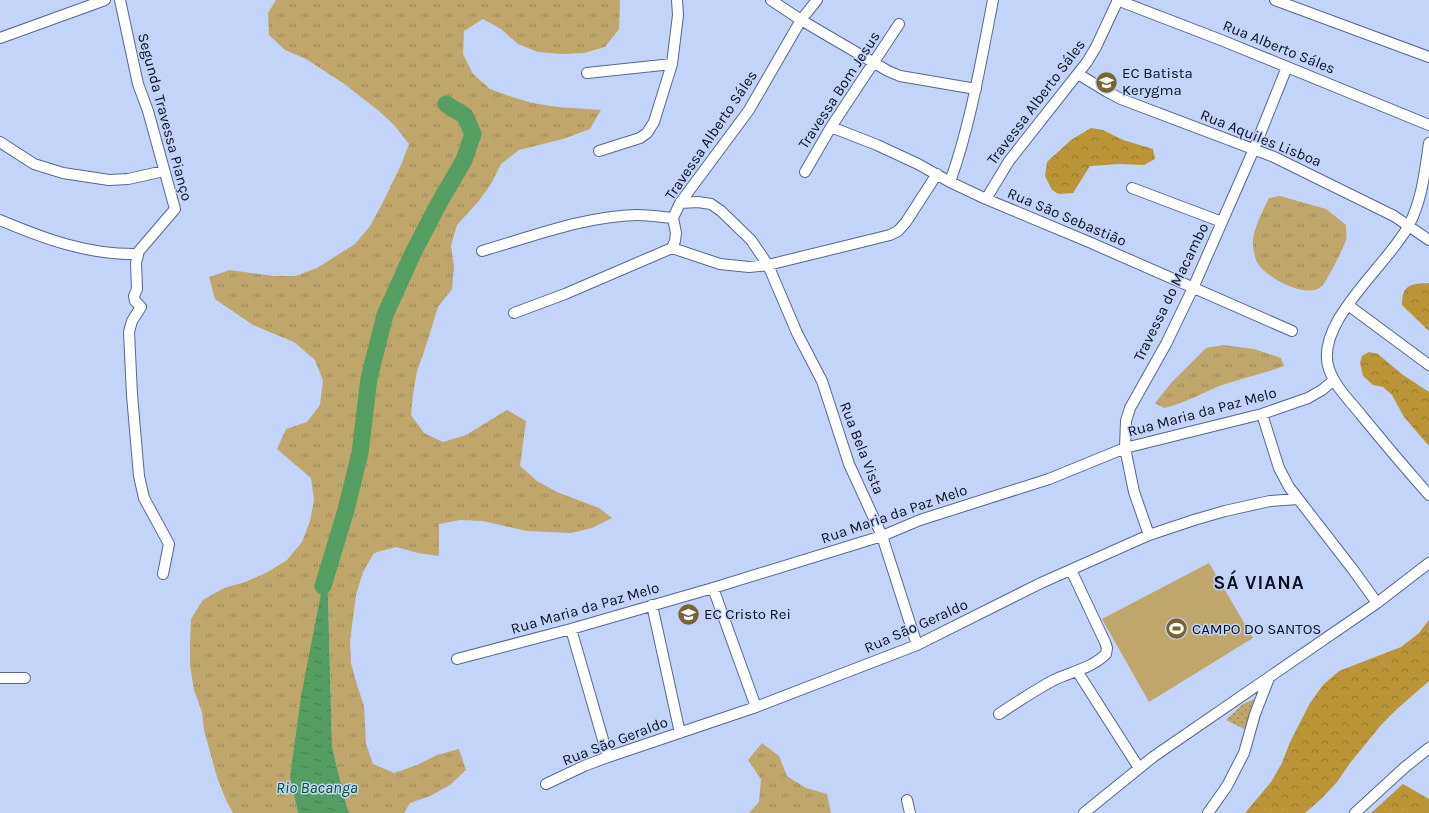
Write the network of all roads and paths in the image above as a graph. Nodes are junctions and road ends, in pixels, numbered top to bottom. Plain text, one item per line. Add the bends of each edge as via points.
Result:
1 (105, 0) edge
2 (120, 0) edge
3 (677, 0) edge
4 (771, 0) edge
5 (817, 0) edge
6 (993, 0) edge
7 (1118, 0) edge
8 (1275, 0) edge
9 (801, 20) junction
10 (899, 24) dead end
11 (0, 38) edge
12 (1429, 57) edge
13 (874, 63) junction
14 (672, 64) junction
15 (1287, 67) junction
16 (588, 73) dead end
17 (1078, 74) junction
18 (976, 89) junction
19 (1429, 124) edge
20 (831, 127) junction
21 (0, 142) edge
22 (1429, 143) edge
23 (1254, 149) junction
24 (599, 151) dead end
25 (164, 171) junction
26 (805, 172) dead end
27 (937, 174) junction
28 (950, 182) junction
29 (1132, 188) dead end
30 (986, 199) junction
31 (680, 203) junction
32 (673, 218) junction
33 (0, 220) edge
34 (1222, 222) junction
35 (1409, 225) junction
36 (1429, 240) edge
37 (672, 248) junction
38 (482, 251) dead end
39 (138, 254) junction
40 (768, 266) junction
41 (1193, 288) junction
42 (1348, 305) junction
43 (514, 313) dead end
44 (1292, 331) dead end
45 (1429, 365) edge
46 (1334, 380) junction
47 (1262, 414) junction
48 (1125, 448) junction
49 (1429, 495) edge
50 (1298, 499) junction
51 (1149, 535) junction
52 (882, 536) junction
53 (1429, 563) edge
54 (1071, 570) junction
55 (163, 574) dead end
56 (713, 588) junction
57 (1378, 603) junction
58 (652, 605) junction
59 (571, 629) junction
60 (917, 645) junction
61 (457, 658) dead end
62 (1077, 671) junction
63 (0, 678) edge
64 (25, 678) dead end
65 (1269, 678) junction
66 (756, 707) junction
67 (999, 714) dead end
68 (680, 733) junction
69 (1429, 748) edge
70 (608, 757) junction
71 (1139, 768) junction
72 (546, 784) dead end
73 (907, 800) dead end
74 (910, 813) edge
75 (1084, 813) edge
76 (1208, 813) edge
77 (1355, 813) edge

1 - 11 street
2 - 25 street, Segunda Travessa Pianço via 138,84
3 - 14 street via 678,15
4 - 9 street
5 - 9 street, Travessa Alberto Sáles
6 - 18 street
7 - 15 street, Rua Alberto Sáles
7 - 17 street, Travessa Alberto Sáles via 1096,48
8 - 12 street
9 - 13 street
9 - 31 street, Travessa Alberto Sáles via 749,110
10 - 13 street, Travessa Bom Jesus
13 - 18 street via 900,76
13 - 20 street, Travessa Bom Jesus
14 - 16 street
14 - 24 street via 654,122 647,133 640,138
15 - 19 street, Rua Alberto Sáles
15 - 23 street, Travessa do Macambo
17 - 23 street, Rua Aquiles Lisboa via 1121,99
17 - 30 street, Travessa Alberto Sáles via 1009,161
18 - 28 street via 964,140
20 - 26 street, Travessa Bom Jesus
20 - 27 street, Rua São Sebastião
21 - 25 street via 34,164 63,173 109,180 128,179
22 - 35 street via 1421,192
23 - 34 street, Travessa do Macambo
23 - 35 street, Rua Aquiles Lisboa via 1318,178
25 - 39 street, Segunda Travessa Pianço via 174,209
27 - 28 street, Rua São Sebastião
27 - 40 street via 898,231
28 - 30 street, Rua São Sebastião
29 - 34 street
30 - 41 street, Rua São Sebastião
31 - 32 street, Travessa Alberto Sáles
31 - 40 street, Rua Bela Vista via 710,204 721,211 751,240
32 - 37 street, Travessa Alberto Sáles via 676,232
32 - 38 street via 637,215 602,219
33 - 39 street via 41,238 73,247
34 - 41 street, Travessa do Macambo
35 - 36 street, Rua Aquiles Lisboa
35 - 42 street via 1392,251
37 - 40 street via 720,264
37 - 43 street
39 - 55 street via 137,289 134,296 141,308 130,327 132,395 139,476 144,498 170,544
40 - 52 street, Rua Bela Vista via 822,382 849,464
41 - 44 street, Rua São Sebastião
41 - 48 street, Travessa do Macambo via 1166,344 1130,408 1126,421
42 - 45 street
42 - 46 street via 1333,331 1327,351 1326,361
46 - 47 street, Rua Maria da Paz Melo via 1308,398
46 - 49 street
47 - 48 street, Rua Maria da Paz Melo
47 - 50 street via 1279,468
48 - 51 street, Travessa do Macambo via 1134,492
48 - 52 street, Rua Maria da Paz Melo via 1049,479 920,520
50 - 51 street, Rua São Geraldo via 1225,511
50 - 57 street
51 - 54 street, Rua São Geraldo
52 - 56 street, Rua Maria da Paz Melo
52 - 60 street, Rua Bela Vista
53 - 57 street
54 - 60 street, Rua São Geraldo
54 - 62 street via 1108,652 1104,657
56 - 58 street, Rua Maria da Paz Melo
56 - 66 street
57 - 65 street
58 - 59 street, Rua Maria da Paz Melo
58 - 68 street
59 - 61 street, Rua Maria da Paz Melo
59 - 70 street
60 - 66 street, Rua São Geraldo
62 - 67 street via 1030,693
62 - 71 street
63 - 64 street
65 - 71 street
65 - 76 street via 1244,753 1227,786
66 - 68 street, Rua São Geraldo
68 - 70 street, Rua São Geraldo
69 - 77 street
70 - 72 street, Rua São Geraldo
71 - 75 street
73 - 74 street

